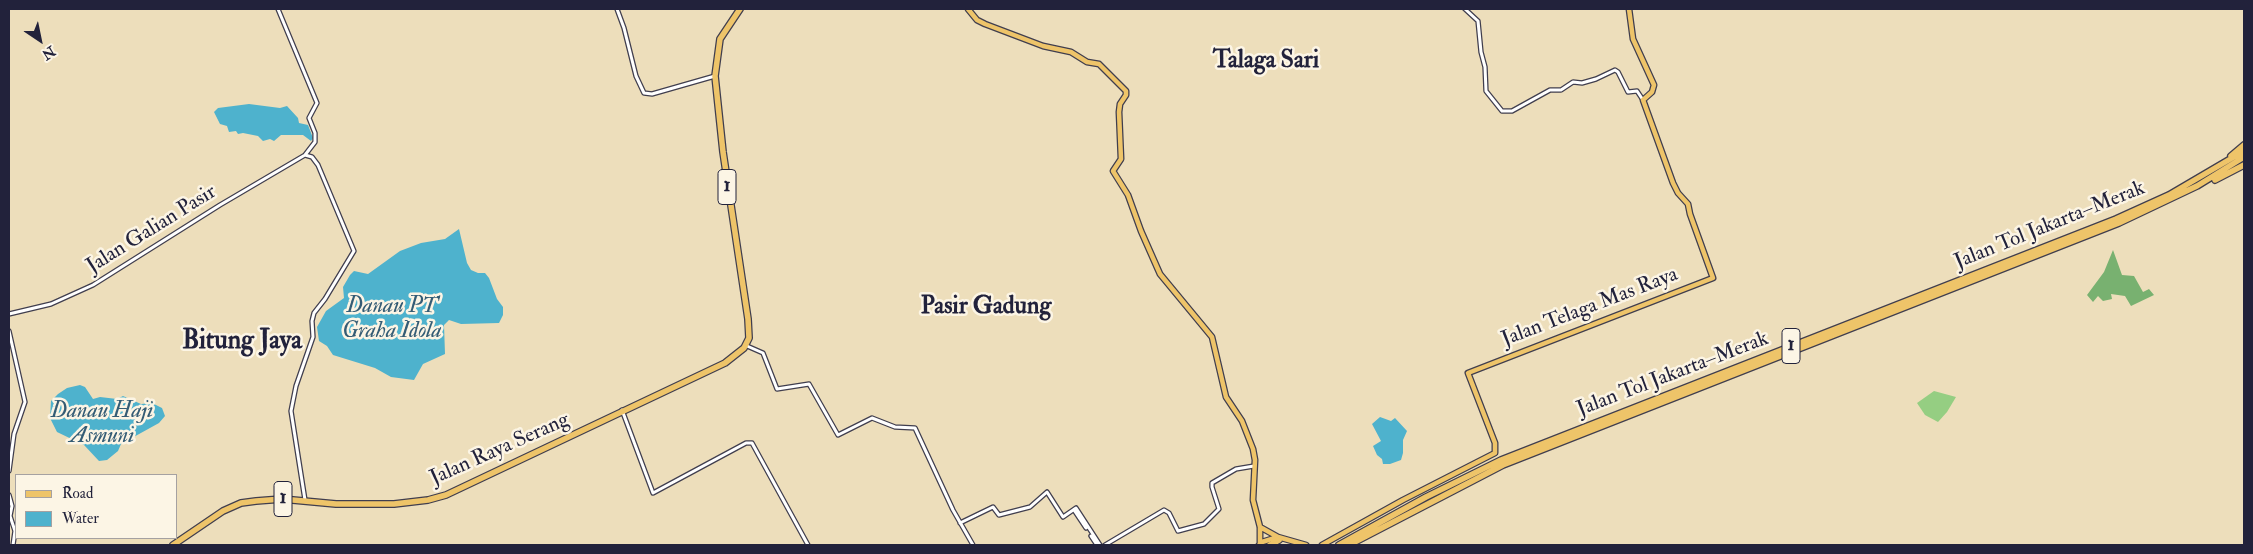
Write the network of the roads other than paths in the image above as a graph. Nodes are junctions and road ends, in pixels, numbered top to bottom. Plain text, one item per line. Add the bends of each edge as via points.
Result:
1 (278, 9) edge
2 (617, 9) edge
3 (740, 9) edge
4 (968, 9) edge
5 (1465, 9) edge
6 (1629, 9) edge
7 (715, 76) junction
8 (1643, 100) junction
9 (2244, 146) edge
10 (2244, 151) edge
11 (305, 155) junction
12 (2244, 157) edge
13 (2244, 165) edge
14 (2208, 174) junction
15 (2171, 200) junction
16 (9, 314) edge
17 (9, 331) edge
18 (747, 346) junction
19 (622, 411) junction
20 (1254, 466) junction
21 (9, 471) edge
22 (9, 496) edge
23 (305, 501) junction
24 (960, 524) junction
25 (1388, 524) junction
26 (1260, 528) junction
27 (1279, 538) junction
28 (1261, 544) edge
29 (13, 545) edge
30 (173, 545) edge
31 (808, 545) edge
32 (974, 545) edge
33 (1098, 545) edge
34 (1105, 545) edge
35 (1270, 545) edge
36 (1296, 545) edge
37 (1306, 545) edge
38 (1322, 545) edge
39 (1339, 545) edge
40 (1349, 545) edge
41 (1355, 545) edge

1 - 11 street via 317,104 309,118 316,135 315,142
2 - 7 street via 644,93 652,94
3 - 7 highway, 1 via 720,39
4 - 20 main road via 985,24 1099,64 1126,91 1119,112 1121,159 1114,171 1128,195 1160,274 1210,333 1226,397 1242,420 1253,449
5 - 8 street via 1478,21 1486,68 1486,91 1501,111 1513,111 1550,90 1561,90 1573,82 1596,79 1615,70 1628,92 1638,91
6 - 8 main road via 1632,36 1654,85 1652,92
7 - 18 highway, 1 via 722,152 748,319
8 - 38 main road, Jalan Telaga Mas Raya via 1678,193 1688,204 1713,278 1468,373 1495,443 1495,453
9 - 14 highway
10 - 14 highway, Jalan Tol Jakarta–Merak / 1
11 - 16 street, Jalan Galian Pasir via 93,285 56,302
11 - 23 street via 312,157 318,165 354,251 325,299 317,306 312,321 313,336 290,414
12 - 15 highway, Jalan Tol Jakarta–Merak / 1
13 - 15 highway
14 - 39 highway, Jalan Tol Jakarta–Merak / 1 via 2116,219 1501,460
15 - 25 highway, Jalan Tol Jakarta–Merak / 1 via 1503,465
17 - 21 street via 25,402 14,434
18 - 19 highway, Jalan Raya Serang / 1 via 728,360
18 - 24 street via 763,353 777,390 808,384 838,435 872,418 896,427 915,428
19 - 23 highway, Jalan Raya Serang / 1 via 446,495 407,502 336,504
19 - 31 street via 653,493 746,442 752,443
20 - 26 main road via 1253,500
20 - 34 street via 1236,469 1212,484 1219,508 1204,524 1178,531 1164,510
22 - 29 street via 15,531
23 - 30 highway, Jalan Raya Serang / 1 via 273,499 242,503 223,511
24 - 32 street
24 - 33 street via 993,506 999,515 1030,507 1047,492 1063,517 1075,509
25 - 40 highway, Jalan Tol Jakarta–Merak / 1
25 - 41 highway
26 - 27 main road
26 - 28 main road
26 - 28 main road
27 - 28 main road
27 - 35 highway
27 - 36 main road
27 - 37 main road

